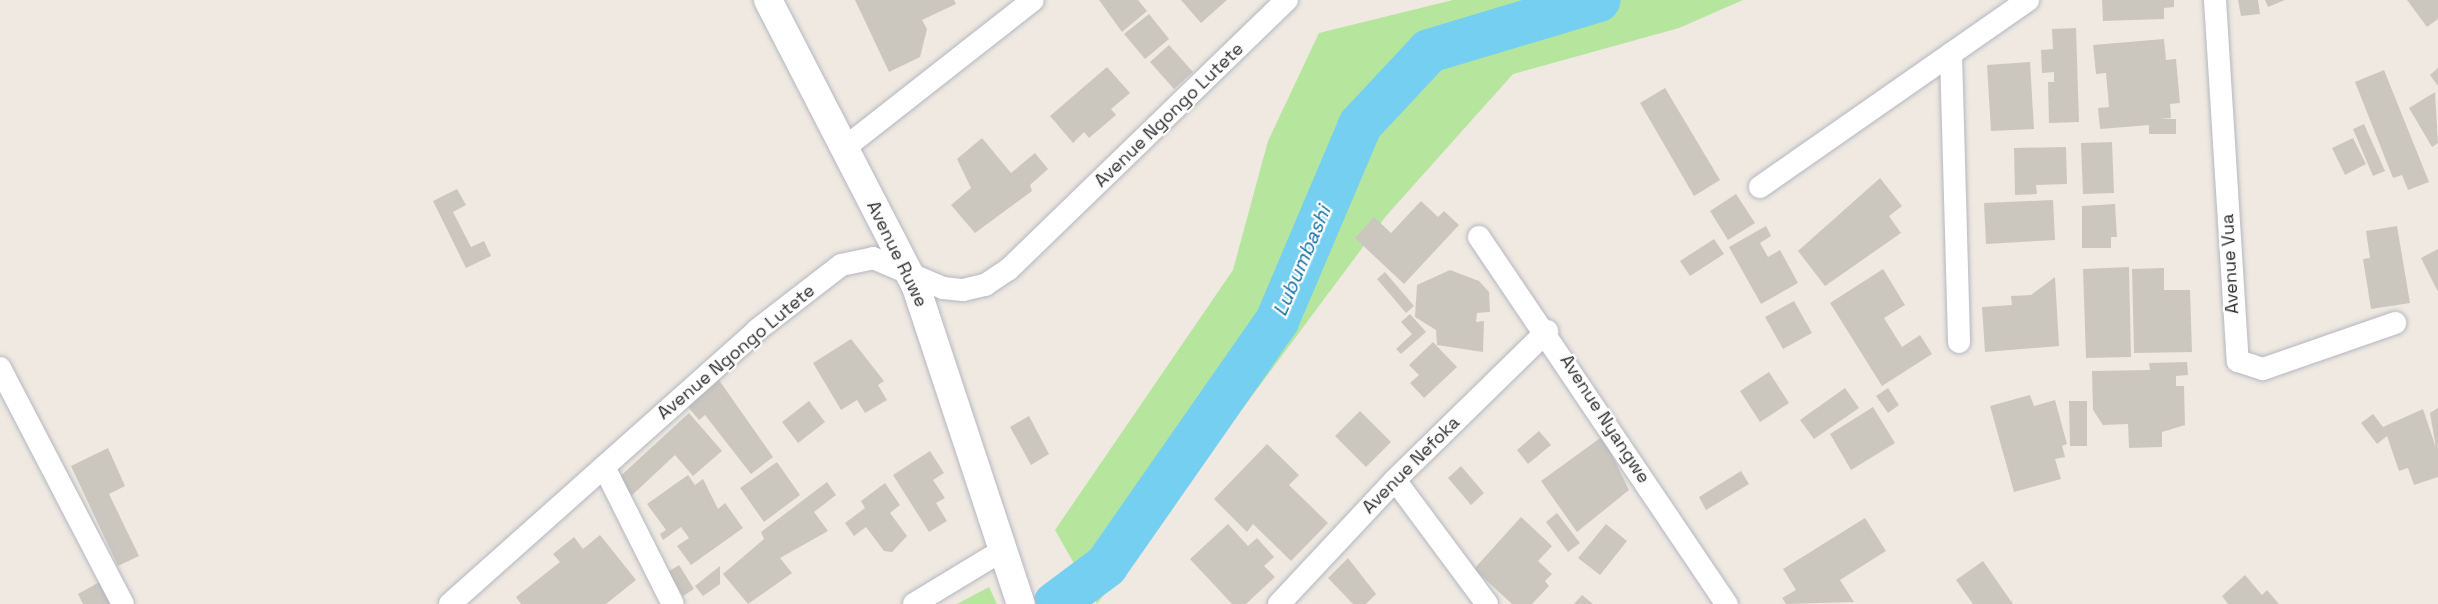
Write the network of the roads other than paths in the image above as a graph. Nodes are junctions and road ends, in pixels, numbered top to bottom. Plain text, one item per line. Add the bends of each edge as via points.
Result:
1 (768, 0) edge
2 (1033, 0) edge
3 (1287, 0) edge
4 (2028, 0) edge
5 (2215, 0) edge
6 (1951, 54) junction
7 (843, 149) junction
8 (1760, 187) dead end
9 (1479, 237) dead end
10 (907, 268) junction
11 (2395, 323) dead end
12 (1547, 331) junction
13 (1959, 342) dead end
14 (0, 368) edge
15 (604, 467) junction
16 (1395, 480) junction
17 (1001, 552) junction
18 (1018, 597) edge
19 (123, 604) edge
20 (450, 604) edge
21 (673, 604) edge
22 (914, 604) edge
23 (1279, 604) edge
24 (1487, 604) edge
25 (1727, 604) edge

1 - 7 street, Avenue Ruwe
2 - 7 street
3 - 10 street, Avenue Ngongo Lutete via 1009,269 985,285 963,290 943,288
4 - 6 street
5 - 11 street, Avenue Vua via 2238,361 2263,369
6 - 8 street
6 - 13 street
7 - 10 street, Avenue Ruwe
9 - 12 street, Avenue Nyangwe
10 - 15 street, Avenue Ngongo Lutete via 873,258 841,265 757,330
10 - 17 street, Avenue Ruwe via 955,397
12 - 16 street, Avenue Nefoka
12 - 25 street, Avenue Nyangwe
14 - 19 street
15 - 20 street, Avenue Ngongo Lutete
15 - 21 street
16 - 23 street, Avenue Nefoka
16 - 24 street
17 - 18 street, Avenue Ruwe
17 - 22 street

